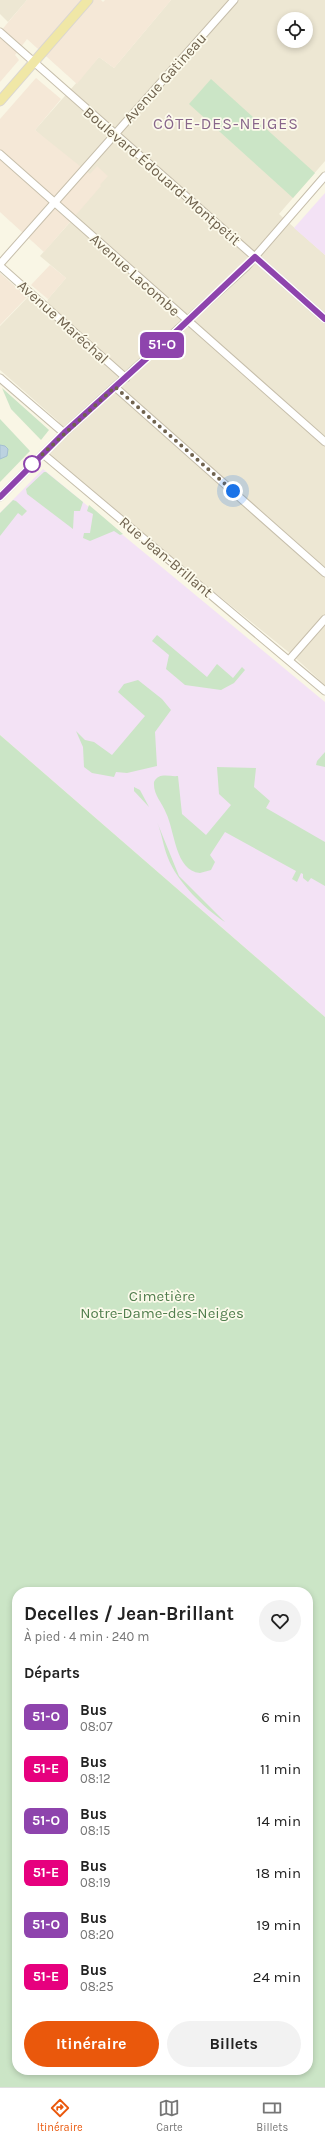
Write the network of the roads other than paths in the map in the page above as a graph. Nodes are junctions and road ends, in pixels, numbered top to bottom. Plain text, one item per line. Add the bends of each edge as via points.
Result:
1 (88, 0) edge
2 (234, 0) edge
3 (0, 32) edge
4 (34, 61) junction
5 (0, 101) edge
6 (115, 134) junction
7 (0, 154) edge
8 (325, 176) edge
9 (54, 202) junction
10 (255, 257) junction
11 (0, 265) edge
12 (325, 319) edge
13 (188, 321) junction
14 (0, 378) edge
15 (126, 378) junction
16 (115, 387) junction
17 (64, 433) junction
18 (325, 442) edge
19 (43, 454) junction
20 (0, 497) edge
21 (325, 573) edge
22 (325, 619) edge
23 (289, 660) junction
24 (325, 691) edge

1 - 4 main road
2 - 6 street, Avenue Gatineau
3 - 4 street, Boulevard Édouard-Montpetit
4 - 5 main road
4 - 6 street, Boulevard Édouard-Montpetit
6 - 9 street, Avenue Gatineau
6 - 10 street, Boulevard Édouard-Montpetit
7 - 9 street, Avenue Lacombe
8 - 10 street
9 - 11 street, Avenue Gatineau
9 - 13 street, Avenue Lacombe
10 - 12 street, Boulevard Édouard-Montpetit
10 - 13 street
11 - 15 street, Avenue Maréchal
13 - 15 street
13 - 18 street, Avenue Lacombe
14 - 17 street
15 - 16 street
16 - 17 street
16 - 21 street
17 - 19 street
19 - 20 street
19 - 23 street, Rue Jean-Brillant
22 - 23 street
23 - 24 street, Rue Jean-Brillant

